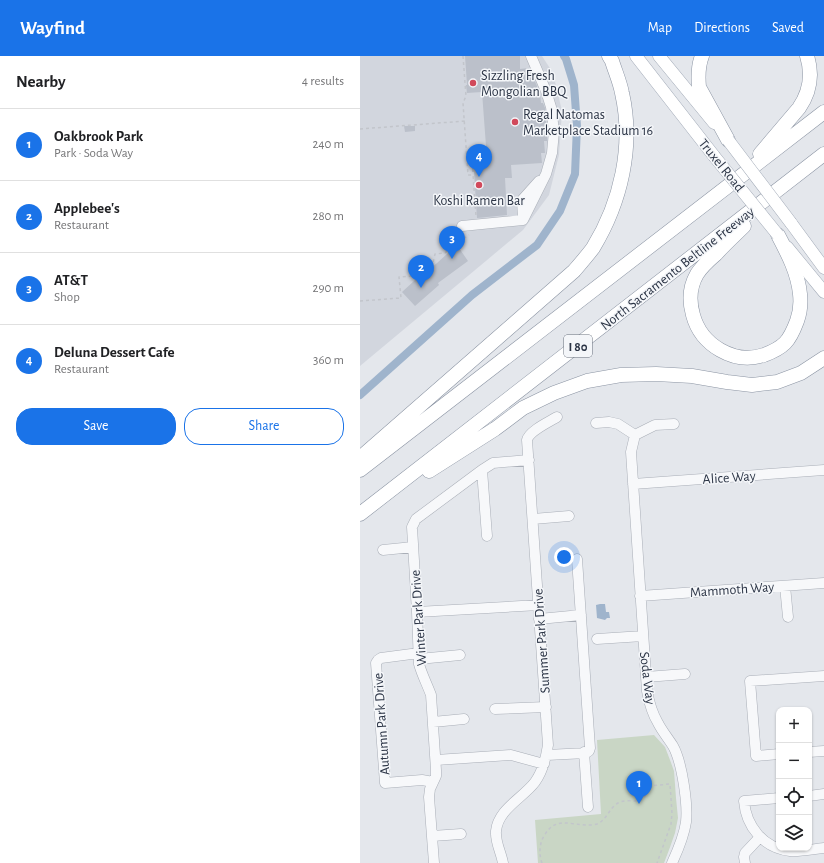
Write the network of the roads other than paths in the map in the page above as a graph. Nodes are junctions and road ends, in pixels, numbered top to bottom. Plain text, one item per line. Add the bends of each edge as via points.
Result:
1 (531, 56) edge
2 (609, 56) edge
3 (636, 56) edge
4 (659, 56) edge
5 (702, 56) edge
6 (807, 56) edge
7 (824, 112) edge
8 (728, 140) junction
9 (824, 154) edge
10 (742, 175) junction
11 (795, 177) junction
12 (466, 225) road end
13 (778, 235) junction
14 (824, 268) edge
15 (824, 292) edge
16 (824, 358) edge
17 (558, 417) dead end
18 (596, 423) dead end
19 (674, 424) dead end
20 (635, 435) junction
21 (360, 458) edge
22 (529, 460) junction
23 (360, 470) edge
24 (482, 470) junction
25 (824, 470) edge
26 (633, 484) junction
27 (360, 515) edge
28 (569, 516) dead end
29 (533, 519) junction
30 (487, 536) dead end
31 (413, 547) junction
32 (383, 550) dead end
33 (577, 559) dead end
34 (824, 583) edge
35 (785, 586) junction
36 (640, 596) junction
37 (538, 604) junction
38 (417, 612) junction
39 (581, 615) junction
40 (788, 617) dead end
41 (539, 619) junction
42 (643, 636) junction
43 (597, 639) dead end
44 (460, 655) dead end
45 (419, 656) junction
46 (685, 674) dead end
47 (824, 676) edge
48 (646, 678) junction
49 (546, 707) junction
50 (496, 709) dead end
51 (464, 719) dead end
52 (433, 722) junction
53 (824, 750) edge
54 (584, 752) junction
55 (812, 752) edge
56 (776, 754) edge
57 (545, 759) junction
58 (436, 760) junction
59 (433, 782) junction
60 (824, 794) edge
61 (812, 796) edge
62 (776, 798) edge
63 (588, 807) dead end
64 (461, 834) dead end
65 (432, 836) junction
66 (760, 837) junction
67 (824, 848) edge
68 (434, 863) edge
69 (503, 863) edge
70 (672, 863) edge
71 (745, 863) edge

1 - 12 street via 551,107 554,131 552,153 546,174 522,200 524,220
2 - 21 highway via 622,92 627,125 626,159 619,191 592,248 574,272
3 - 13 main road, Truxel Road, bridge
4 - 8 main road, Truxel Road
5 - 8 highway via 698,68 699,87
6 - 10 highway via 811,75 804,101
7 - 10 highway, I 80
8 - 14 main road, Truxel Road, bridge
9 - 11 highway, North Sacramento Beltline Freeway / I 80
10 - 23 highway, I 80
11 - 13 highway via 702,267 694,280 690,299 694,321 707,340 722,352 748,358 770,353 786,342 794,328 801,304 799,283
11 - 27 highway, North Sacramento Beltline Freeway / I 80
13 - 15 main road, Truxel Road
16 - 27 highway via 801,373 777,382 752,385 692,376 621,375 560,390 523,408 495,429
17 - 22 street, Summer Park Drive via 527,437
18 - 20 street via 618,424
19 - 20 street via 655,425
20 - 26 street, Soda Way via 631,452
22 - 24 street, Winter Park Drive via 493,463
22 - 29 street, Summer Park Drive
24 - 30 street
24 - 31 street, Winter Park Drive via 416,519 412,527
25 - 26 street, Alice Way
26 - 36 street, Soda Way
28 - 29 street
29 - 37 street, Summer Park Drive
31 - 32 street
31 - 38 street, Winter Park Drive
33 - 39 street
34 - 35 street, Mammoth Way
35 - 36 street, Mammoth Way
35 - 40 street
36 - 42 street, Soda Way
37 - 38 street
37 - 41 street, Summer Park Drive
38 - 45 street, Winter Park Drive
39 - 41 street
39 - 54 street via 590,748
41 - 49 street, Summer Park Drive
42 - 43 street
42 - 48 street, Soda Way
44 - 45 street
45 - 52 street, Winter Park Drive via 421,671 428,685
45 - 59 street, Autumn Park Drive via 381,658 376,663 385,782
46 - 48 street
47 - 56 street via 750,681 756,756
48 - 70 street, Soda Way via 650,705 682,768 686,821
49 - 50 street
49 - 57 street, Summer Park Drive via 548,745
51 - 52 street
52 - 58 street, Winter Park Drive
53 - 55 street
54 - 57 street
54 - 63 street
57 - 58 street via 511,755
57 - 69 street, Summer Park Drive via 540,775 531,787 507,808 498,821 496,838
58 - 59 street, Winter Park Drive via 436,776
59 - 65 street, Winter Park Drive via 429,796
60 - 61 street
62 - 66 street via 744,801 748,819
64 - 65 street
65 - 68 street, Winter Park Drive
66 - 67 street via 773,846 789,851
66 - 71 street via 745,853

